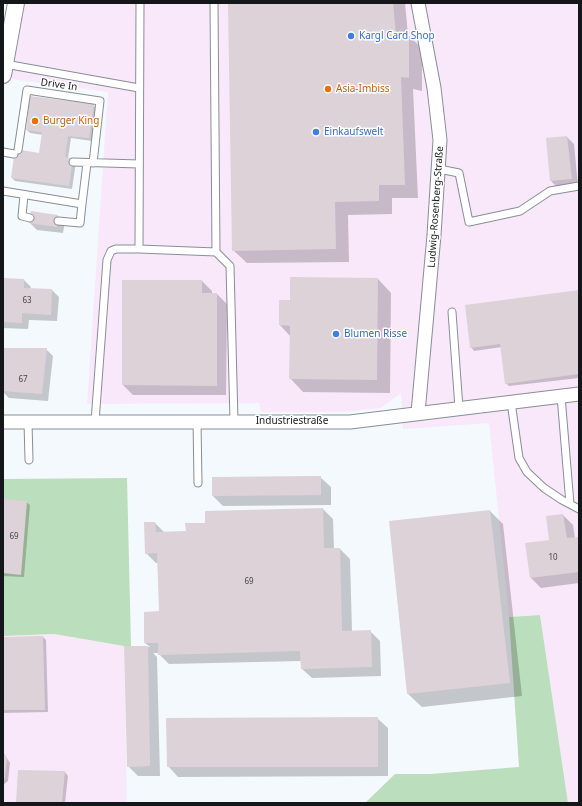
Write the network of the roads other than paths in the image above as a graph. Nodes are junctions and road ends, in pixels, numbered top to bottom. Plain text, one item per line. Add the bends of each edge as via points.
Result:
1 (16, 3) edge
2 (140, 3) edge
3 (214, 3) edge
4 (418, 3) edge
5 (4, 67) edge
6 (139, 88) junction
7 (3, 152) edge
8 (73, 162) dead end
9 (90, 163) junction
10 (139, 164) junction
11 (438, 169) junction
12 (579, 186) edge
13 (3, 190) edge
14 (24, 195) junction
15 (82, 204) junction
16 (30, 218) dead end
17 (58, 221) dead end
18 (139, 249) junction
19 (216, 252) junction
20 (452, 312) dead end
21 (579, 394) edge
22 (561, 396) junction
23 (511, 402) junction
24 (459, 408) junction
25 (418, 413) junction
26 (234, 421) junction
27 (3, 422) edge
28 (28, 422) junction
29 (95, 422) junction
30 (197, 422) junction
31 (29, 460) dead end
32 (198, 483) dead end
33 (570, 504) junction
34 (579, 509) edge

1 - 5 street
2 - 6 lane
3 - 19 lane
4 - 11 street, Ludwig-Rosenberg-Straße via 434,88 440,140
5 - 6 lane
6 - 10 lane
7 - 9 lane, Drive In via 16,152 27,90 100,101
8 - 9 lane
9 - 10 lane
9 - 15 lane
10 - 18 lane
11 - 12 lane via 459,173 469,222 520,211 550,191
11 - 25 street, Ludwig-Rosenberg-Straße
13 - 14 lane
14 - 15 lane
14 - 16 lane via 22,216
15 - 17 lane via 80,223
18 - 19 lane
18 - 29 lane via 111,251 107,260
19 - 26 lane via 230,266
20 - 24 lane
21 - 22 street, Industriestraße
22 - 23 street, Industriestraße
22 - 33 lane
23 - 24 street, Industriestraße
23 - 33 lane via 519,458 527,472 544,488
24 - 25 street, Industriestraße
25 - 26 street, Industriestraße via 350,422
26 - 30 street, Industriestraße
27 - 28 street, Industriestraße
28 - 29 street, Industriestraße
28 - 31 lane
29 - 30 street, Industriestraße
30 - 32 lane
33 - 34 lane

